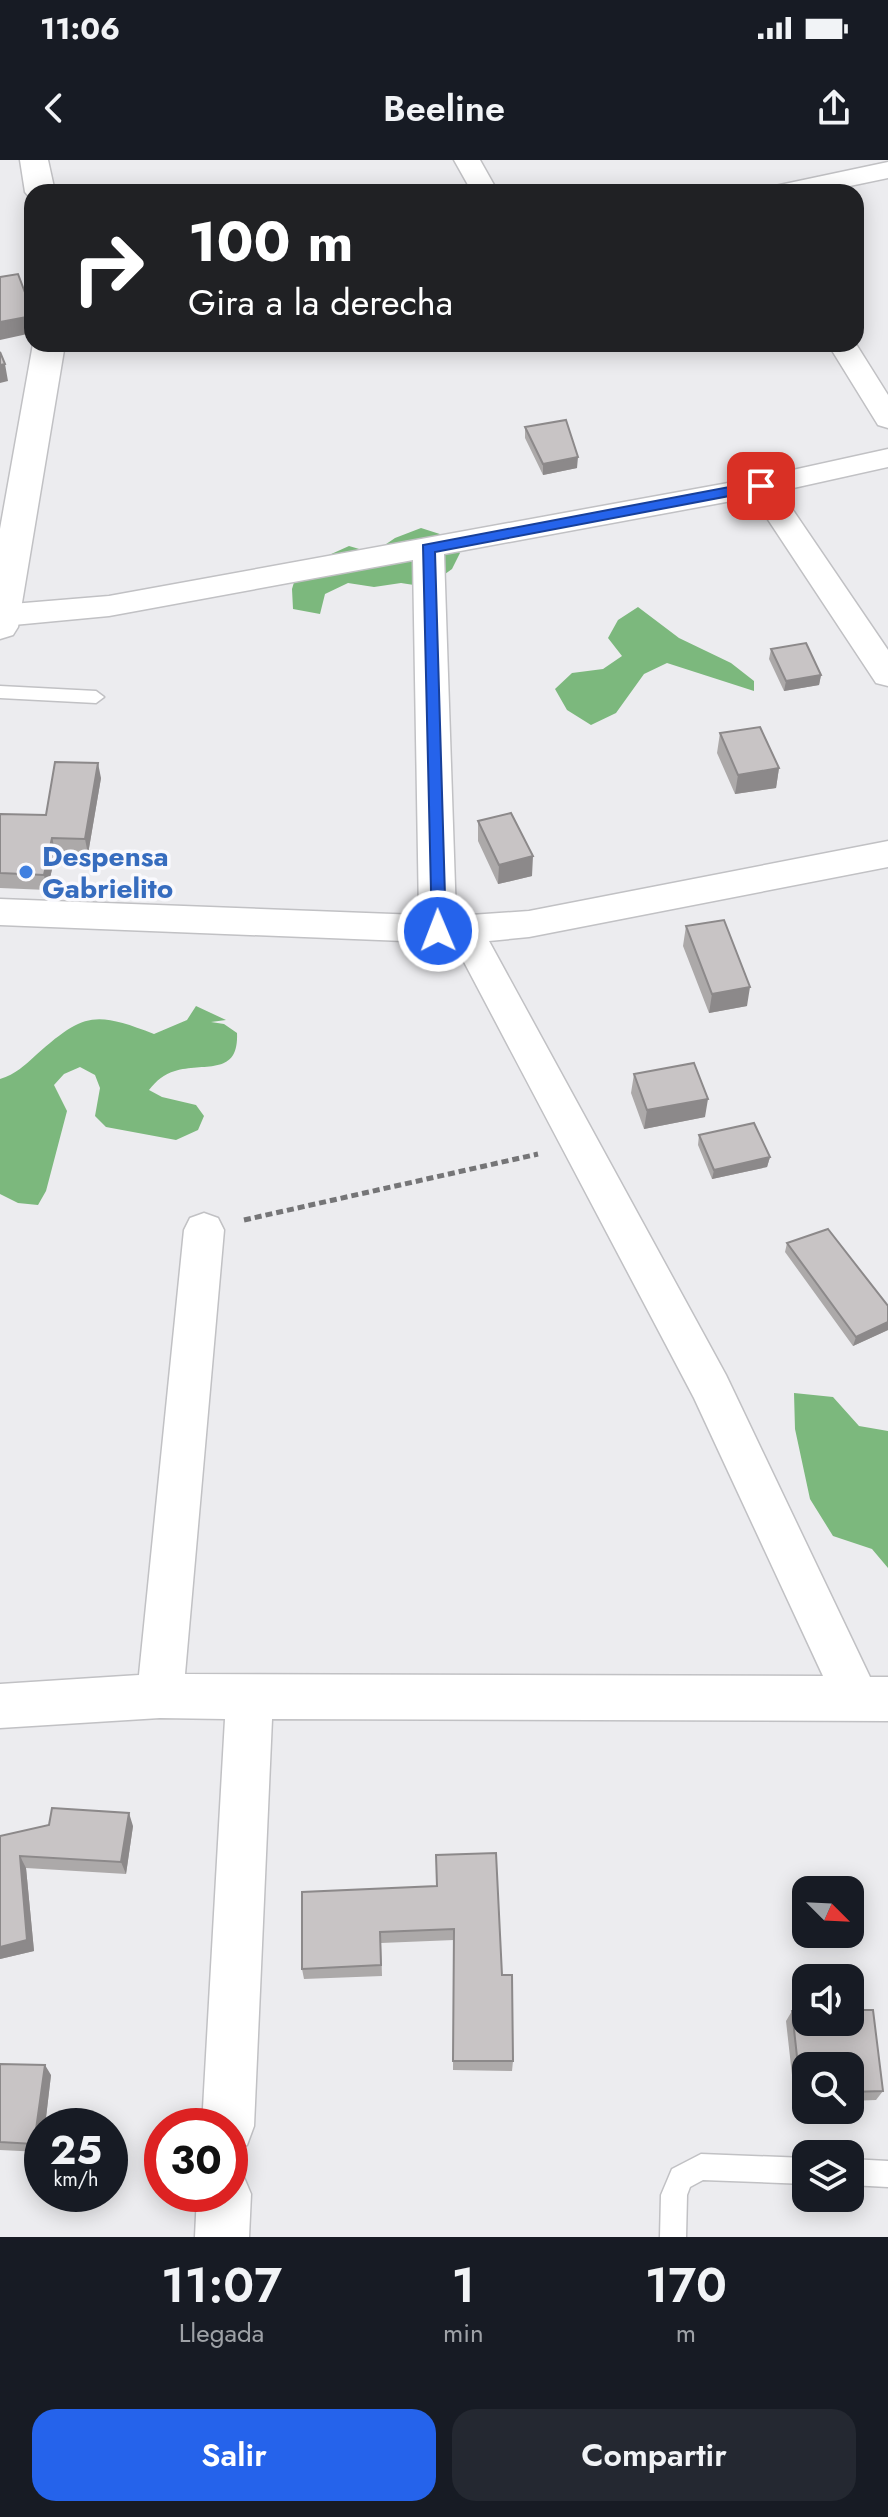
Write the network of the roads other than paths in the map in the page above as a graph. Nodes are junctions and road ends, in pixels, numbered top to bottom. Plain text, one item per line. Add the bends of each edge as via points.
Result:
1 (34, 160) edge
2 (467, 160) edge
3 (888, 170) edge
4 (38, 184) edge
5 (480, 184) edge
6 (822, 184) edge
7 (47, 352) edge
8 (847, 352) edge
9 (888, 419) edge
10 (888, 458) edge
11 (761, 486) junction
12 (9, 532) edge
13 (428, 549) junction
14 (2, 621) edge
15 (888, 675) edge
16 (0, 692) edge
17 (96, 697) dead end
18 (888, 854) edge
19 (0, 912) edge
20 (451, 930) junction
21 (204, 1230) road end
22 (250, 1695) junction
23 (160, 1696) junction
24 (873, 1699) edge
25 (0, 1706) edge
26 (229, 2108) edge
27 (792, 2170) edge
28 (864, 2173) edge
29 (888, 2174) edge
30 (223, 2212) edge
31 (222, 2237) edge
32 (673, 2237) edge

1 - 4 street
2 - 5 street
3 - 6 street
7 - 12 street
8 - 9 street
10 - 11 street
11 - 13 street
11 - 15 street
12 - 14 street
13 - 14 street
13 - 20 street
16 - 17 lane
18 - 20 street via 529,924
19 - 20 street
20 - 24 street via 583,1145
21 - 23 street
22 - 23 street
22 - 24 street
22 - 26 street
23 - 25 street
27 - 32 lane via 701,2167 681,2178 674,2195
28 - 29 lane
30 - 31 street

